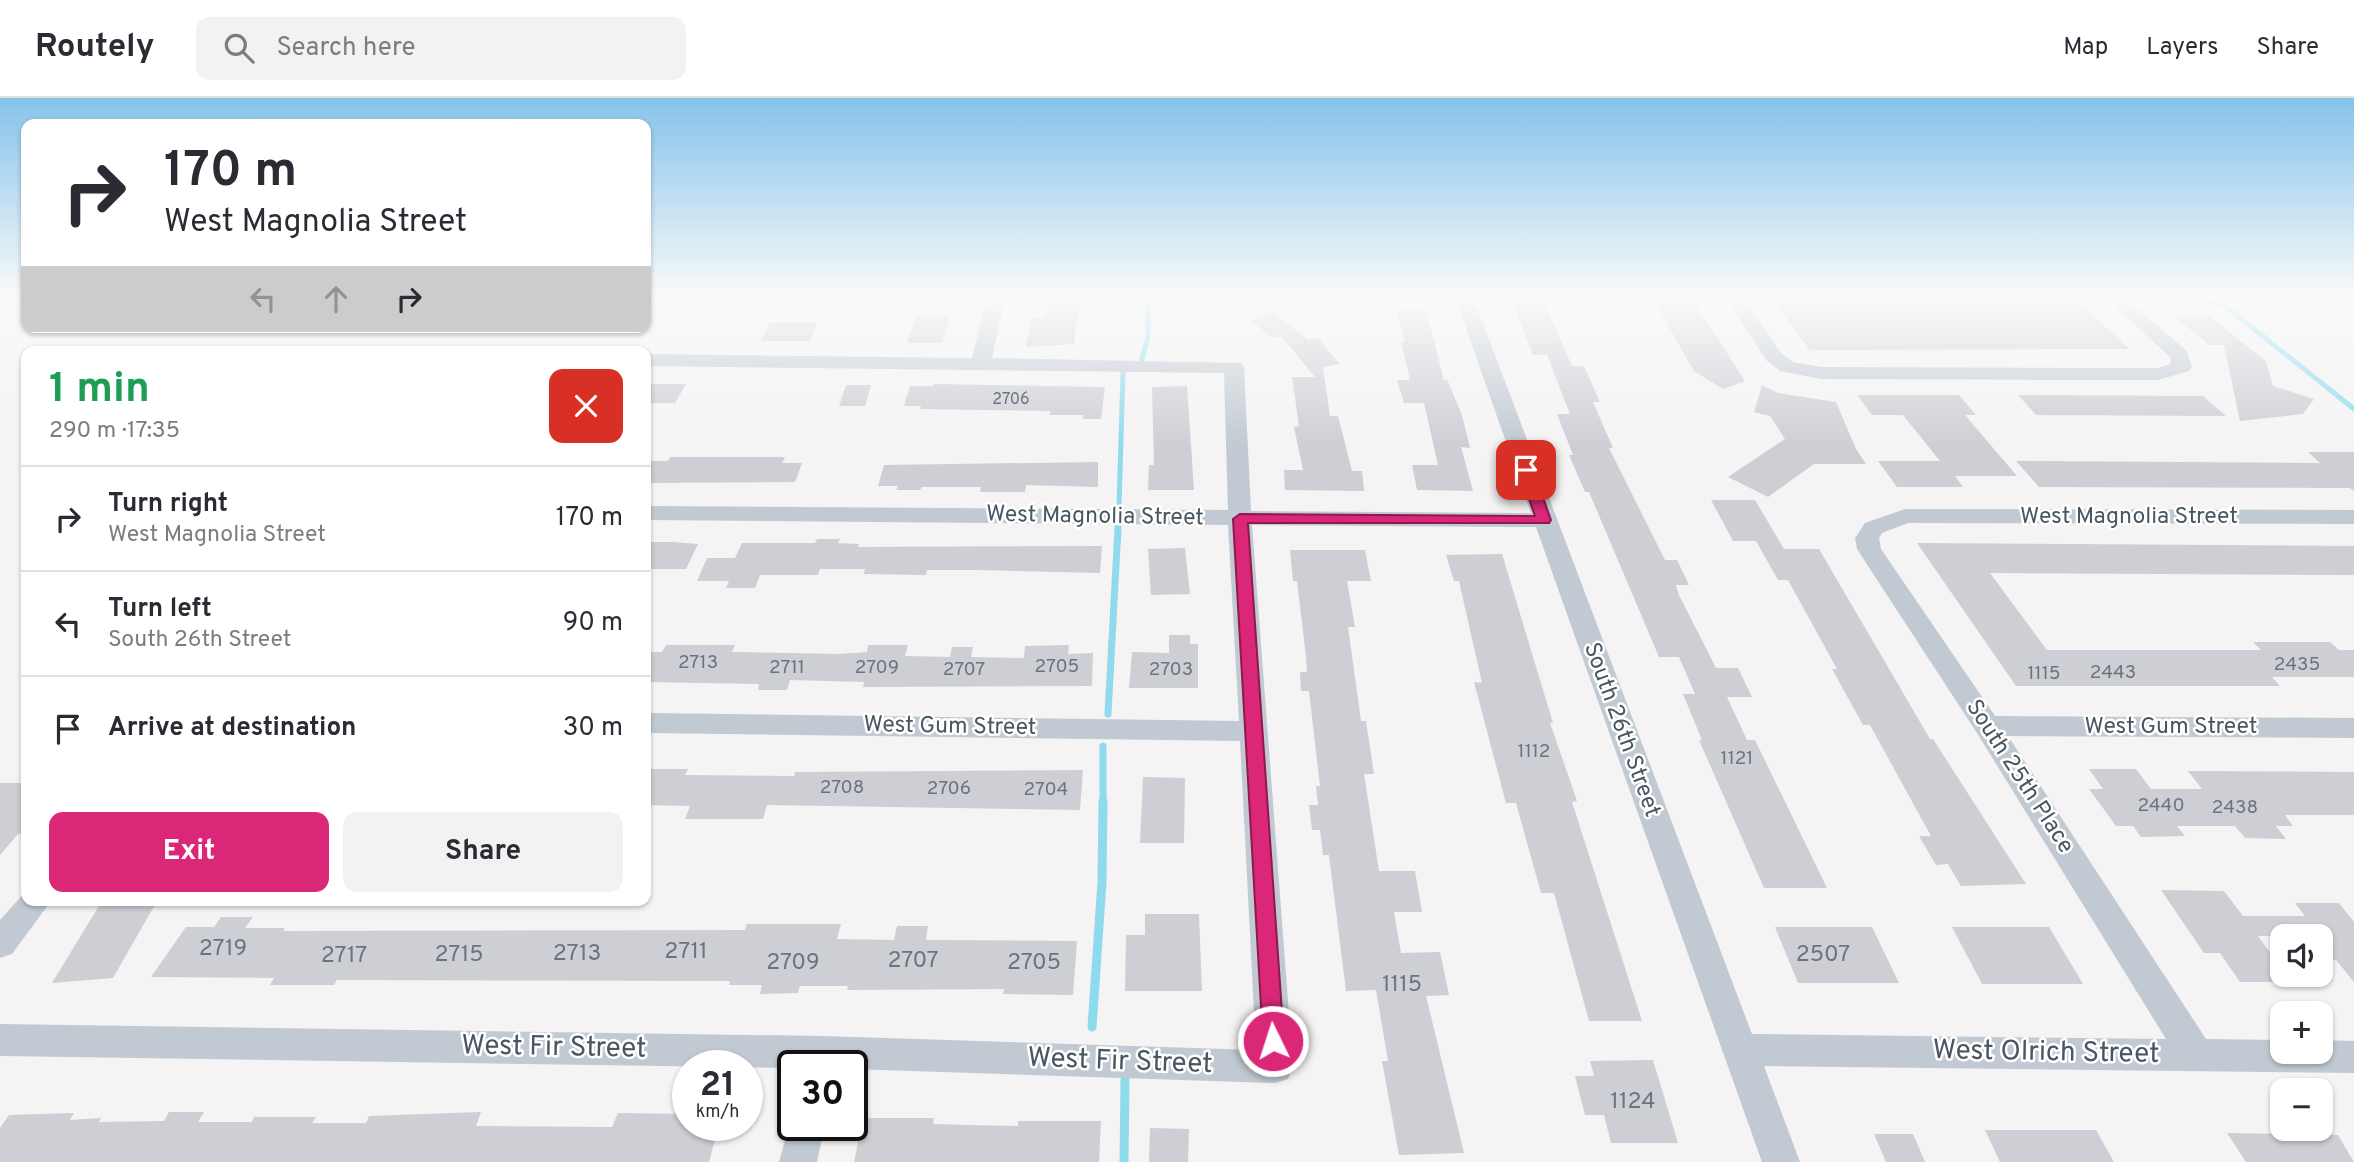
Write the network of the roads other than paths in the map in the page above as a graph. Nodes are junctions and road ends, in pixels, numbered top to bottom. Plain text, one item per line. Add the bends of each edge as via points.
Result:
1 (985, 347) edge
2 (1482, 347) edge
3 (1767, 347) edge
4 (2170, 347) edge
5 (651, 360) edge
6 (981, 363) junction
7 (651, 513) edge
8 (1905, 516) joint
9 (2354, 517) edge
10 (1240, 519) junction
11 (1544, 520) junction
12 (651, 723) edge
13 (1987, 726) junction
14 (2354, 728) edge
15 (1254, 731) junction
16 (31, 906) edge
17 (0, 944) edge
18 (0, 1040) edge
19 (1739, 1050) junction
20 (2196, 1055) junction
21 (2354, 1057) edge
22 (777, 1058) edge
23 (868, 1060) edge
24 (803, 1141) edge
25 (798, 1162) edge
26 (1782, 1162) edge

1 - 6 street
2 - 11 street, South 26th Street
3 - 4 street via 1787,366 1821,373 2158,374 2182,367 2180,355
5 - 6 street
6 - 10 street via 1234,367
7 - 10 street, West Magnolia Street
8 - 9 street, West Magnolia Street
8 - 13 street, South 25th Place via 1873,528 1867,538 1869,549
10 - 11 street, West Magnolia Street
10 - 15 street
11 - 19 street, South 26th Street
12 - 15 street, West Gum Street
13 - 14 street, West Gum Street
13 - 20 street, South 25th Place
15 - 23 street, West Fir Street via 1275,1067
16 - 17 street
18 - 22 street, West Fir Street
19 - 20 street, West Olrich Street
19 - 26 street, South 26th Street
20 - 21 street, West Olrich Street
24 - 25 street

